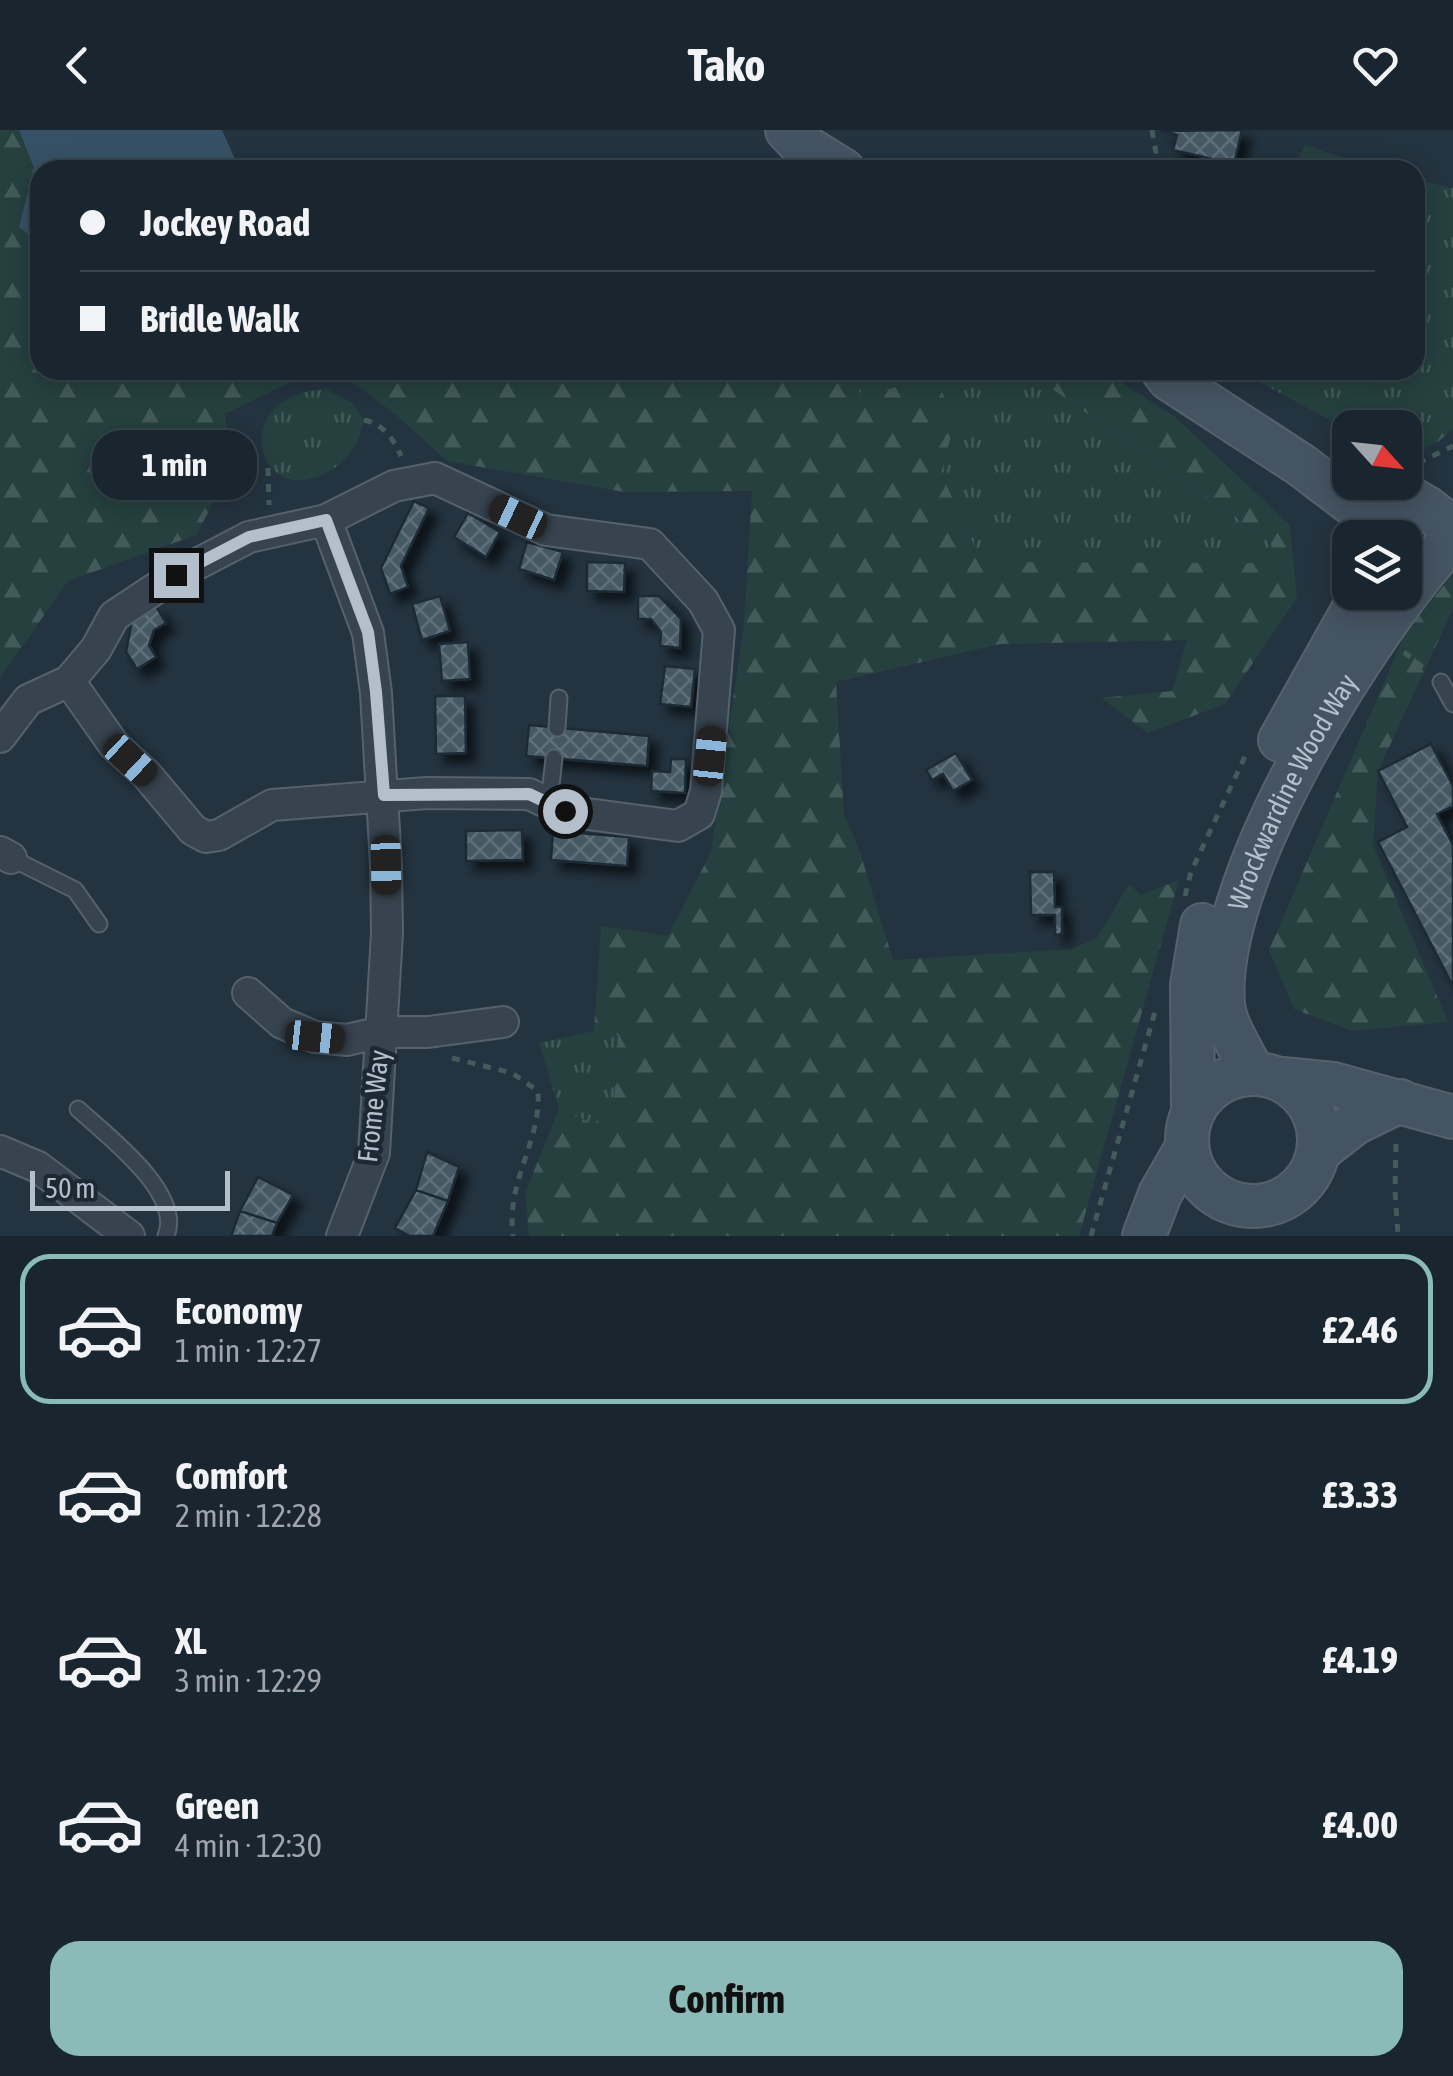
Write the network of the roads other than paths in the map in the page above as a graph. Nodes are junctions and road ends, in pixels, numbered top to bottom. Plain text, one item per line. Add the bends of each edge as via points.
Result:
1 (786, 130) edge
2 (827, 160) edge
3 (1171, 380) edge
4 (1204, 380) edge
5 (1332, 454) edge
6 (1411, 500) edge
7 (326, 520) junction
8 (1427, 530) edge
9 (1340, 610) edge
10 (69, 680) junction
11 (1441, 682) road end
12 (560, 698) dead end
13 (1453, 704) edge
14 (557, 728) dead end
15 (0, 737) edge
16 (554, 758) dead end
17 (384, 795) junction
18 (550, 804) junction
19 (6, 855) edge
20 (99, 924) dead end
21 (248, 993) dead end
22 (503, 1022) dead end
23 (381, 1032) junction
24 (1268, 1076) junction
25 (1400, 1101) junction
26 (78, 1108) dead end
27 (1453, 1117) edge
28 (1190, 1129) junction
29 (1319, 1150) junction
30 (0, 1151) edge
31 (1217, 1196) junction
32 (123, 1234) edge
33 (166, 1236) edge
34 (342, 1236) edge
35 (1145, 1236) edge

1 - 2 main road
3 - 8 main road via 1301,466
4 - 5 main road
6 - 8 main road
7 - 10 street via 249,537 176,575 114,616
7 - 17 street, Frome Way via 368,632
7 - 18 street via 394,486 436,478 546,530 650,544 703,601 719,630 699,814 678,826
8 - 24 main road, Wrockwardine Wood Way via 1384,627 1319,726 1260,844 1231,922 1223,1008
9 - 28 main road, Wrockwardine Wood Way via 1232,836 1203,921 1192,985
10 - 15 street via 28,700
10 - 17 street via 114,745 199,834 213,838 272,805
11 - 13 lane
12 - 14 lane
16 - 18 lane
17 - 18 street via 529,794
17 - 23 street, Frome Way via 388,933
19 - 20 lane via 75,890
21 - 23 street, Frome Way via 282,1024 315,1037 347,1040
22 - 23 street, Frome Way
23 - 34 street, Frome Way via 374,1154
24 - 25 main road
24 - 28 main road via 1228,1078 1208,1091
24 - 29 main road via 1304,1097 1317,1122
25 - 27 main road
25 - 29 main road
26 - 33 lane via 152,1180 170,1217
28 - 31 main road via 1192,1166
28 - 35 main road
29 - 31 main road via 1306,1180 1282,1200 1252,1206
30 - 32 street via 38,1167
31 - 35 main road via 1182,1208

